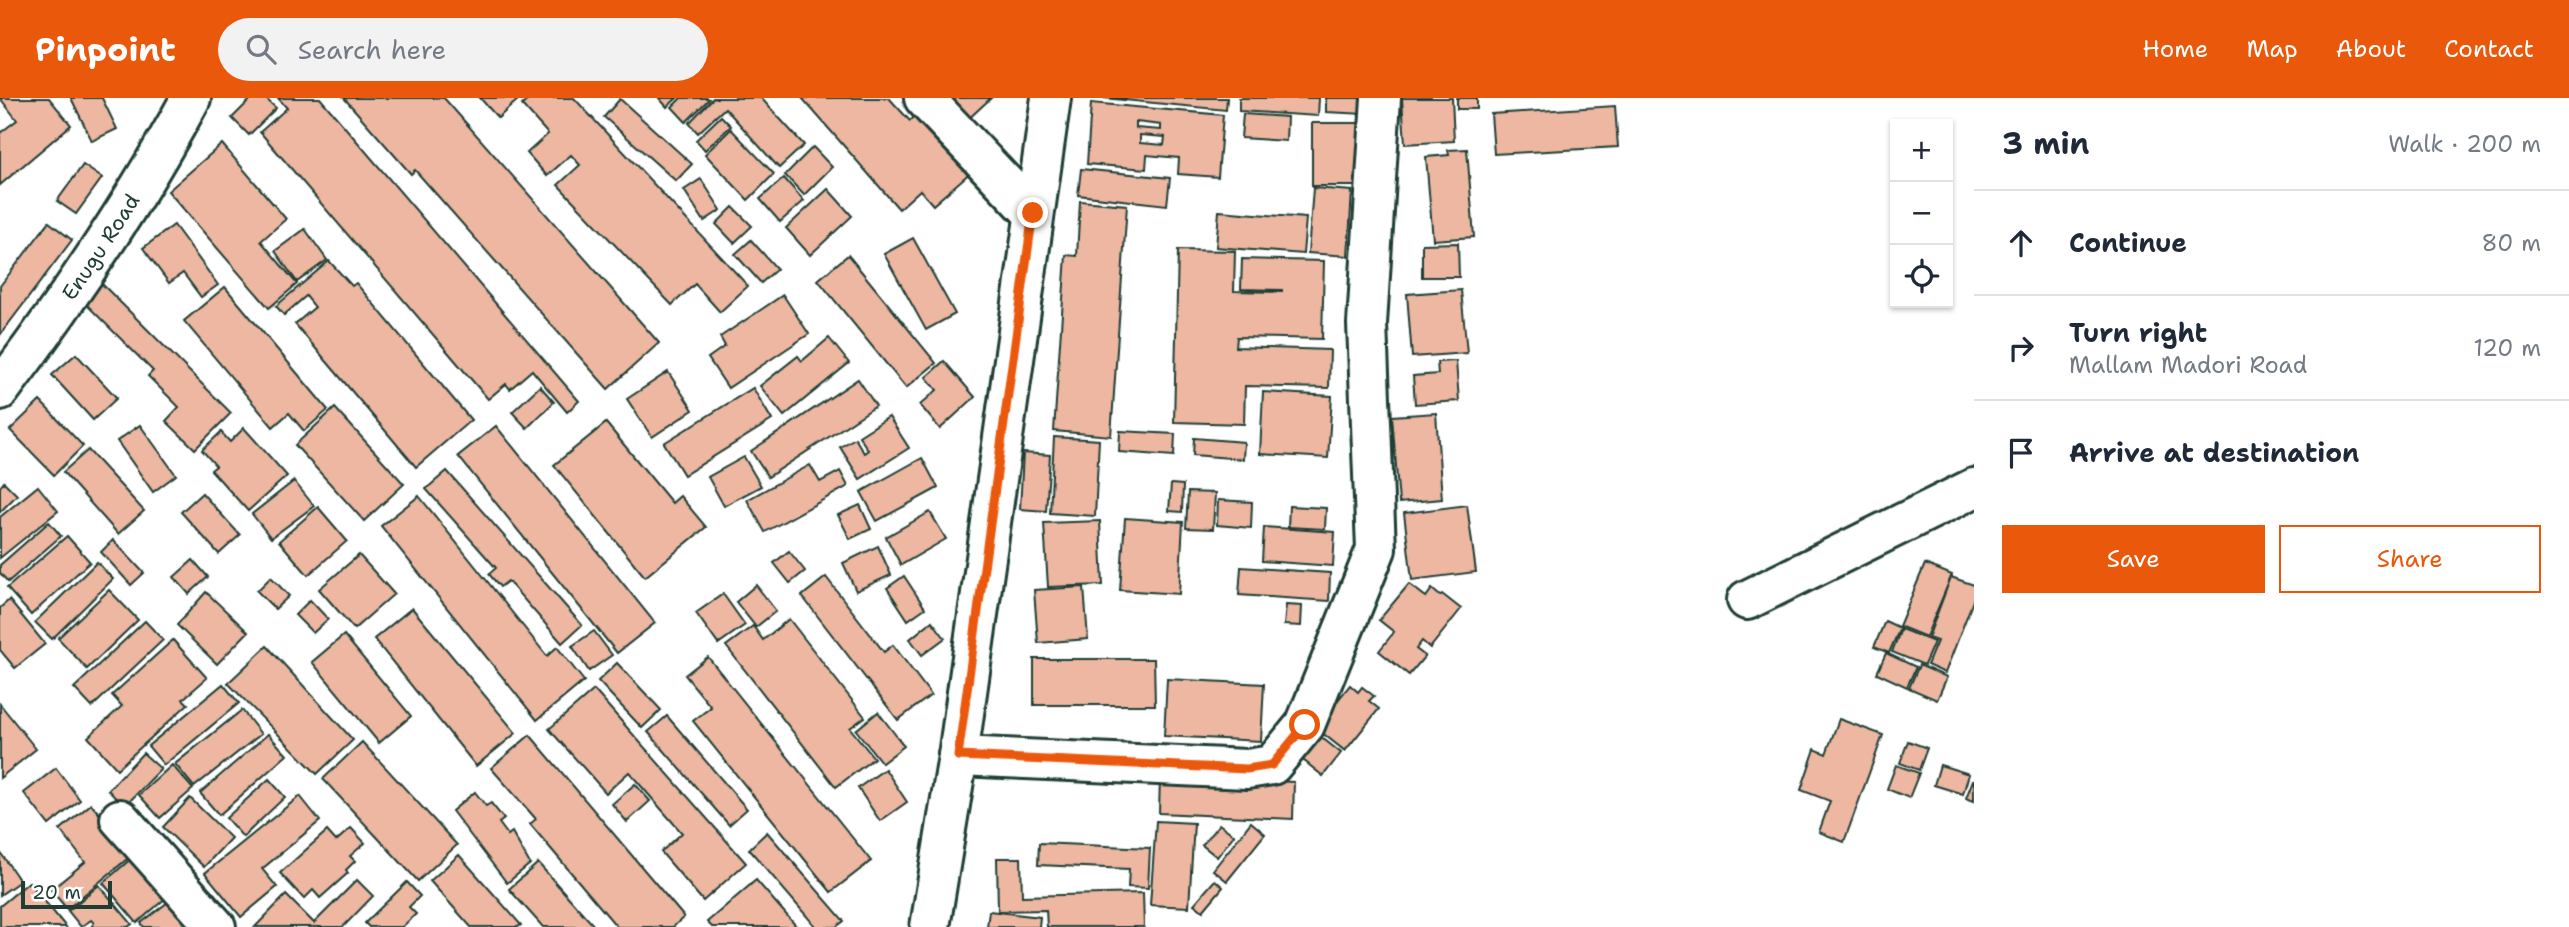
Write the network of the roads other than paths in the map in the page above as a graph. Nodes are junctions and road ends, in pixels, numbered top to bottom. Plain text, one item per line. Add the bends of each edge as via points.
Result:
1 (191, 98) edge
2 (924, 98) edge
3 (1051, 98) edge
4 (1381, 98) edge
5 (1033, 213) junction
6 (0, 390) edge
7 (1974, 488) edge
8 (1747, 600) dead end
9 (958, 756) junction
10 (120, 819) dead end
11 (216, 927) edge
12 (930, 927) edge

1 - 6 street, Enugu Road via 74,293
2 - 5 street
3 - 5 street
4 - 9 street via 1367,324 1376,549 1305,725 1272,765 1247,769
5 - 9 street
7 - 8 street
9 - 12 street
10 - 11 street

